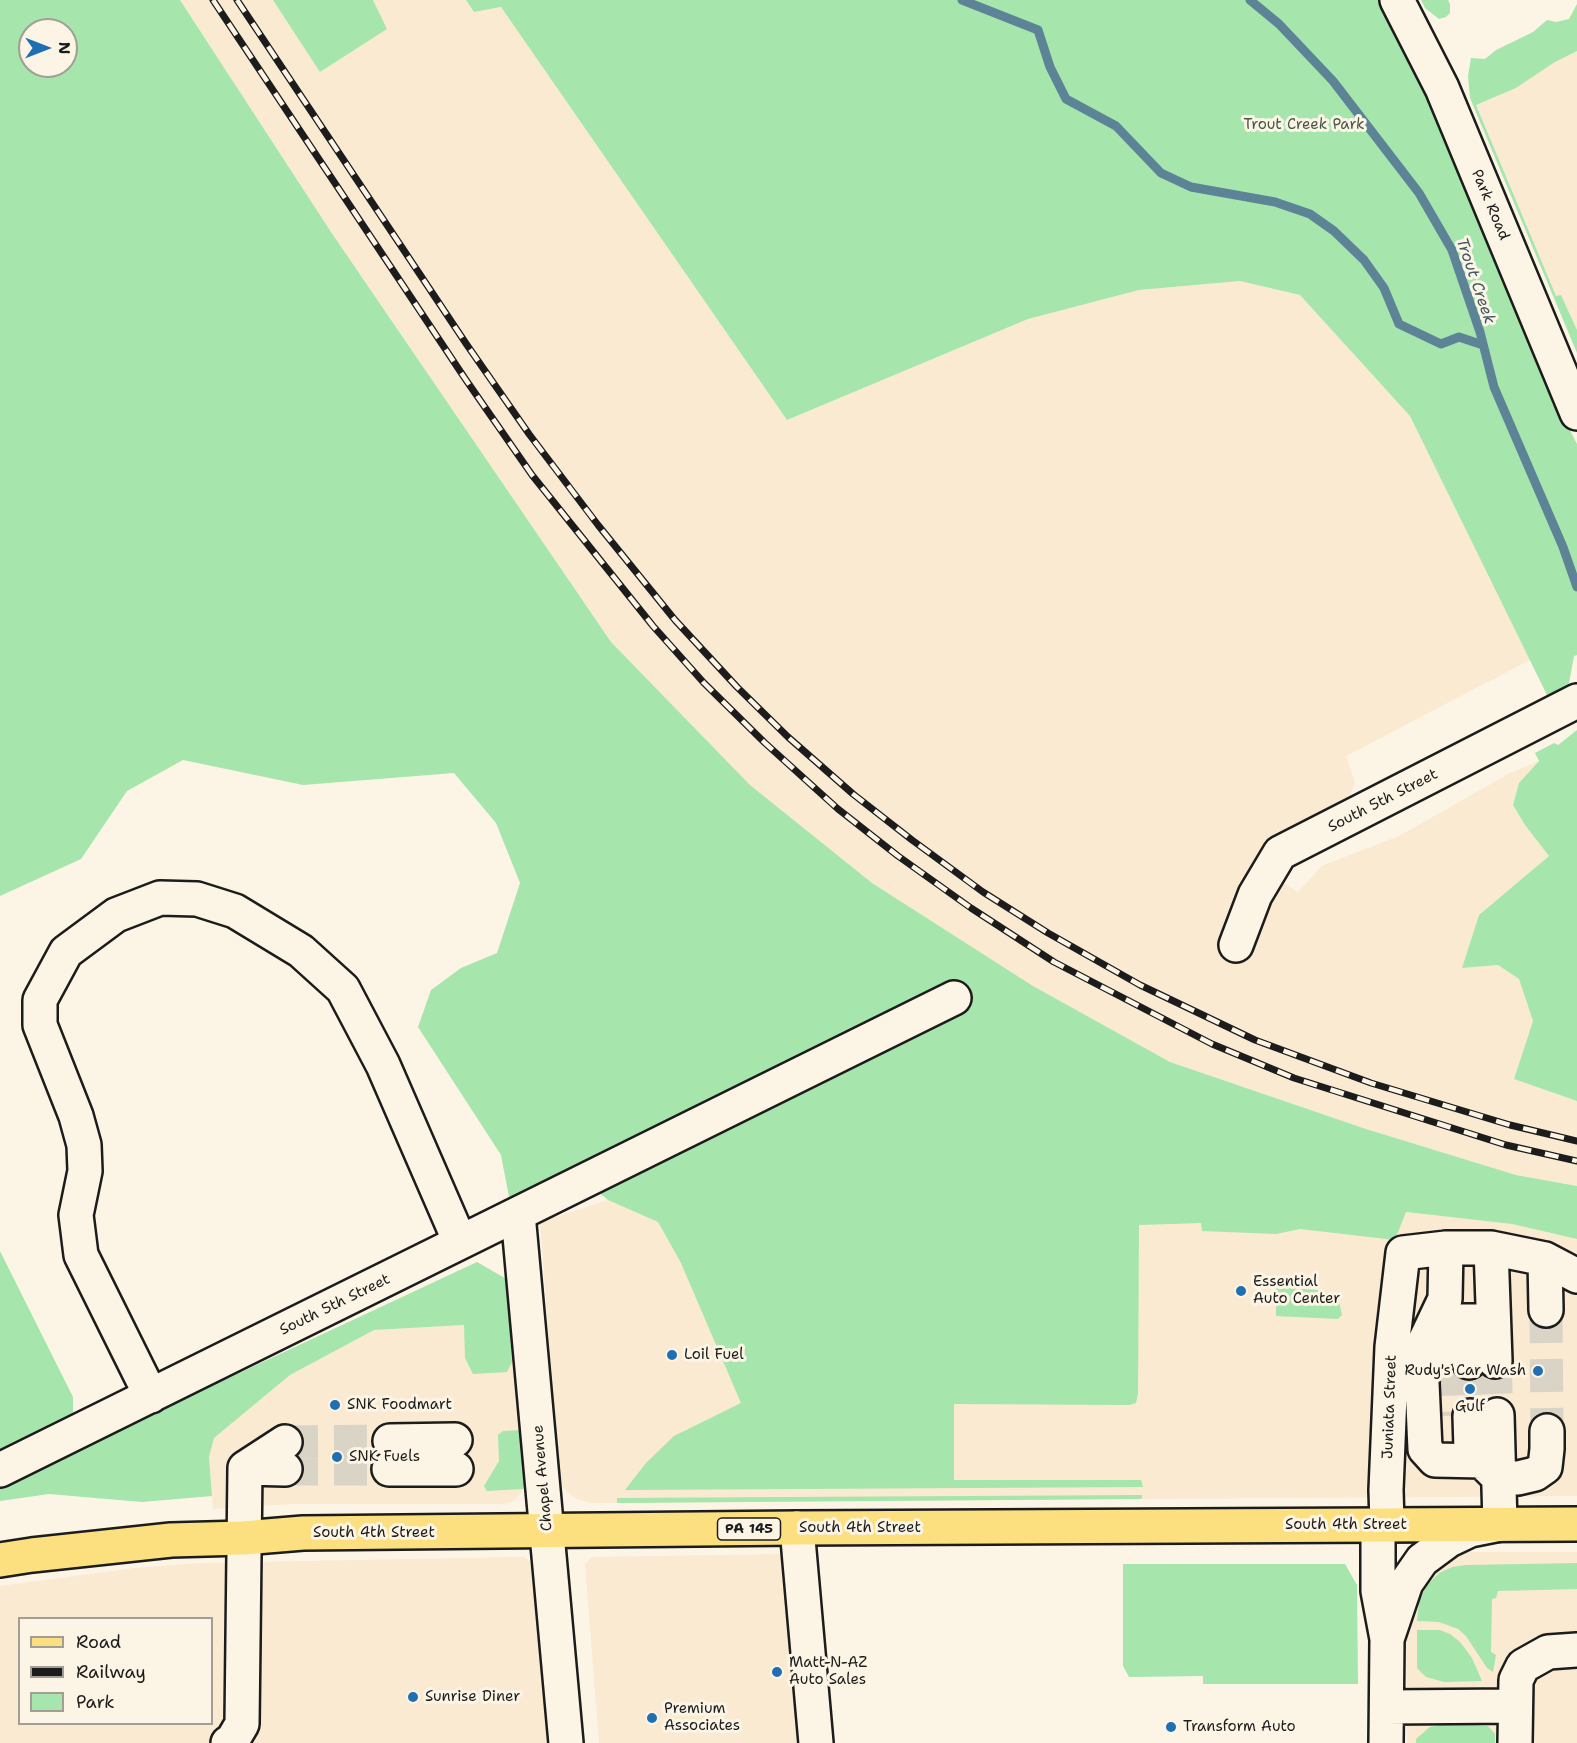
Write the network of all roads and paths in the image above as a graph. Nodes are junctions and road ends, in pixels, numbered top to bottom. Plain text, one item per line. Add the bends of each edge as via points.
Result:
1 (1397, 0) edge
2 (1577, 413) edge
3 (1577, 701) edge
4 (1236, 945) dead end
5 (954, 998) dead end
6 (518, 1214) junction
7 (460, 1242) junction
8 (1446, 1248) junction
9 (1491, 1248) junction
10 (1545, 1260) junction
11 (1577, 1276) edge
12 (1546, 1310) tunnel mouth
13 (1481, 1321) junction
14 (151, 1396) junction
15 (1547, 1431) tunnel mouth
16 (456, 1454) dead end
17 (390, 1455) tunnel mouth
18 (285, 1456) tunnel mouth
19 (1489, 1458) junction
20 (0, 1470) edge
21 (1382, 1524) junction
22 (1500, 1524) junction
23 (1577, 1524) edge
24 (797, 1528) junction
25 (547, 1531) junction
26 (243, 1538) junction
27 (0, 1560) edge
28 (1387, 1640) junction
29 (1577, 1650) edge
30 (1515, 1706) junction
31 (1387, 1707) junction
32 (228, 1743) edge
33 (566, 1743) edge
34 (816, 1743) edge
35 (1386, 1743) edge
36 (1515, 1743) edge

1 - 2 street, Park Road via 1442,88
3 - 4 street, South 5th Street via 1280,854 1255,895
5 - 6 street, South 5th Street
6 - 7 street, South 5th Street
6 - 25 street, Chapel Avenue
7 - 14 street, South 5th Street
7 - 14 street via 383,1065 344,989 301,951 235,911 197,899 160,898 116,915 66,952 40,1000 40,1025 84,1145 85,1171 76,1215 81,1255
8 - 9 street
8 - 19 street via 1444,1299 1424,1343 1425,1449 1435,1460
8 - 21 street, Juniata Street via 1403,1253 1392,1347
9 - 10 street
9 - 13 street
10 - 11 street
10 - 12 street
13 - 13 street via 1469,1362 1443,1321
14 - 20 street, South 5th Street
15 - 19 street via 1545,1467 1535,1474 1518,1478
16 - 17 street
18 - 26 street via 245,1468
19 - 19 street via 1444,1449 1470,1416
19 - 22 street
21 - 22 main road, South 4th Street / PA 145
21 - 24 main road, South 4th Street / PA 145
21 - 28 street, Juniata Street via 1378,1591
22 - 23 main road, South 4th Street / PA 145
22 - 28 street via 1470,1530 1422,1560 1406,1583
24 - 25 main road, South 4th Street / PA 145
24 - 34 street
25 - 26 main road, South 4th Street / PA 145 via 303,1533
25 - 33 street, Chapel Avenue
26 - 27 main road, South 4th Street / PA 145 via 171,1540
26 - 32 street via 242,1724
28 - 31 street, Juniata Street
29 - 30 street via 1548,1652 1523,1666 1516,1680
30 - 31 street
30 - 36 street
31 - 35 street, Juniata Street

